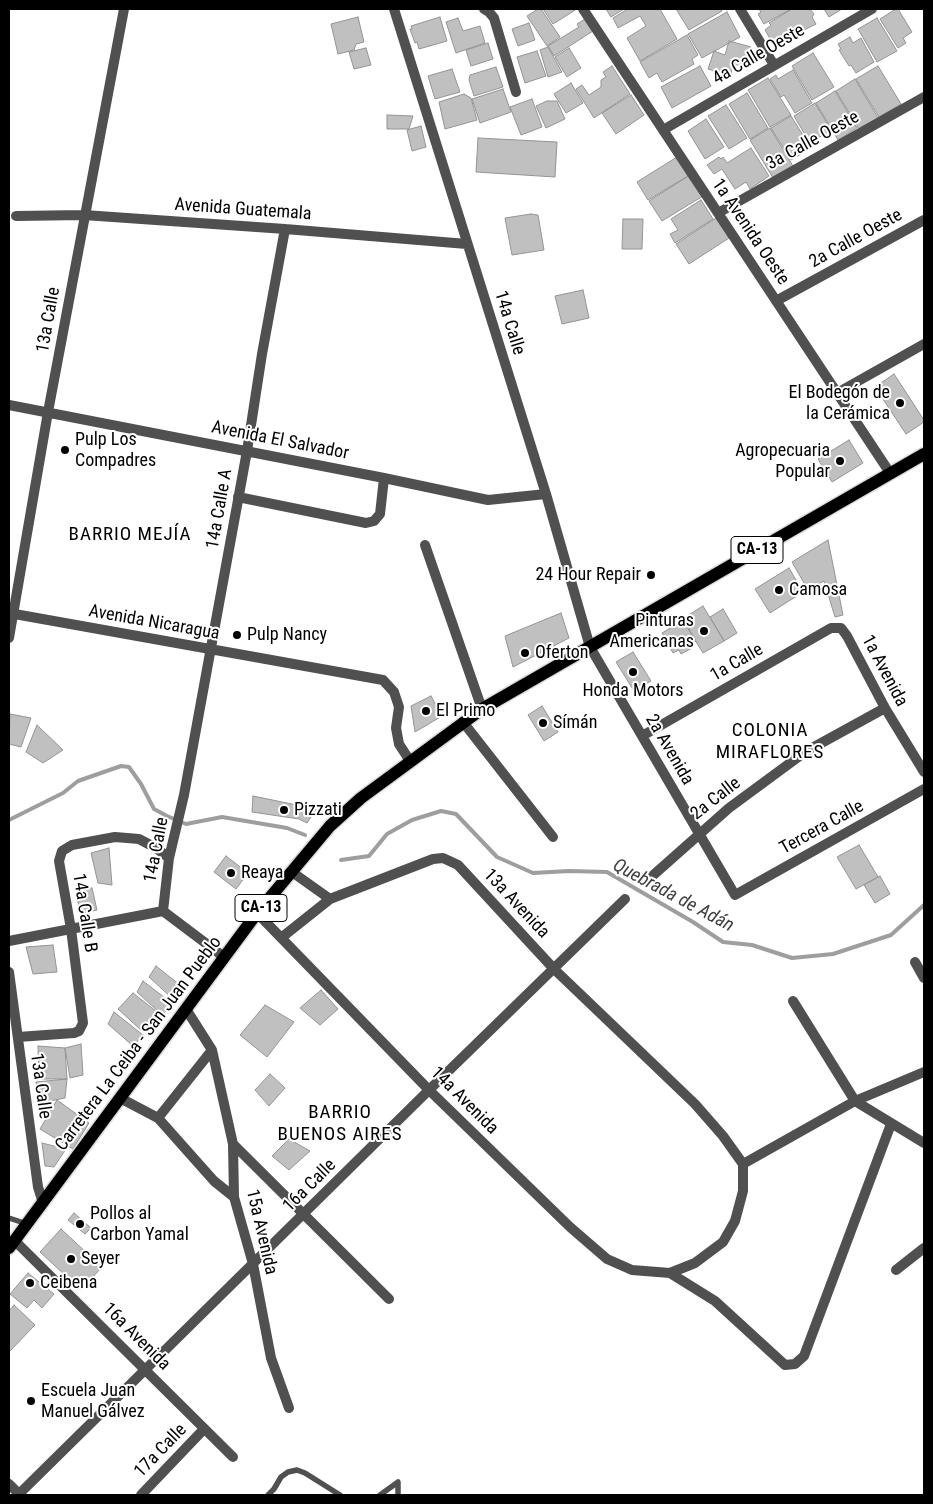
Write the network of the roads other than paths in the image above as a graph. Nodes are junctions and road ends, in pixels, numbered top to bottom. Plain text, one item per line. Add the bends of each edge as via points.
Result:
1 (124, 9) edge
2 (394, 9) edge
3 (484, 9) edge
4 (583, 9) edge
5 (740, 9) edge
6 (872, 9) edge
7 (774, 65) junction
8 (516, 92) dead end
9 (924, 97) edge
10 (663, 130) junction
11 (718, 213) junction
12 (84, 215) junction
13 (16, 216) dead end
14 (924, 220) edge
15 (285, 229) junction
16 (467, 244) junction
17 (776, 301) junction
18 (924, 344) edge
19 (837, 393) junction
20 (9, 406) edge
21 (48, 412) junction
22 (247, 451) junction
23 (924, 454) edge
24 (890, 473) junction
25 (384, 478) junction
26 (546, 494) junction
27 (238, 497) junction
28 (425, 545) dead end
29 (11, 614) edge
30 (847, 636) joint
31 (9, 638) edge
32 (590, 647) junction
33 (210, 650) junction
34 (885, 708) junction
35 (482, 709) junction
36 (463, 722) junction
37 (642, 736) junction
38 (410, 761) junction
39 (924, 772) edge
40 (924, 789) edge
41 (184, 795) joint
42 (698, 834) junction
43 (552, 837) dead end
44 (170, 858) junction
45 (292, 872) junction
46 (650, 878) dead end
47 (735, 895) joint
48 (330, 899) junction
49 (625, 899) dead end
50 (163, 911) junction
51 (257, 913) junction
52 (71, 929) junction
53 (281, 938) junction
54 (9, 941) edge
55 (224, 957) junction
56 (916, 962) dead end
57 (554, 968) junction
58 (9, 972) edge
59 (924, 978) edge
60 (793, 1002) dead end
61 (186, 1009) junction
62 (18, 1037) junction
63 (212, 1050) junction
64 (924, 1072) edge
65 (429, 1090) junction
66 (120, 1098) junction
67 (855, 1101) junction
68 (158, 1118) junction
69 (891, 1124) junction
70 (924, 1143) edge
71 (233, 1144) junction
72 (743, 1164) junction
73 (234, 1198) junction
74 (43, 1202) junction
75 (304, 1215) junction
76 (9, 1218) edge
77 (27, 1224) junction
78 (12, 1245) edge
79 (924, 1248) edge
80 (253, 1264) junction
81 (896, 1270) dead end
82 (670, 1273) junction
83 (389, 1299) dead end
84 (146, 1370) junction
85 (289, 1408) dead end
86 (204, 1429) junction
87 (233, 1457) dead end
88 (9, 1484) edge
89 (19, 1495) edge
90 (140, 1495) edge
91 (268, 1495) edge
92 (340, 1495) edge
93 (380, 1495) edge
94 (398, 1495) edge

1 - 12 street, 13a Calle
2 - 16 street, 14a Calle
3 - 8 street via 494,18
4 - 10 street, 1a Avenida Oeste
5 - 7 street
6 - 7 street, 4a Calle Oeste
7 - 10 street, 4a Calle Oeste
9 - 11 street, 3a Calle Oeste
10 - 11 street, 1a Avenida Oeste
11 - 17 street, 1a Avenida Oeste
12 - 13 street, Avenida Guatemala
12 - 15 street, Avenida Guatemala
12 - 21 street, 13a Calle
14 - 17 street, 2a Calle Oeste
15 - 16 street, Avenida Guatemala
15 - 22 street, 14a Calle A
16 - 26 street, 14a Calle
17 - 19 street, 1a Avenida Oeste
18 - 19 street
19 - 24 street, 1a Avenida Oeste
20 - 21 street, Avenida El Salvador
21 - 22 street, Avenida El Salvador
21 - 29 street, 13a Calle
22 - 25 street, Avenida El Salvador
22 - 27 street, 14a Calle A
23 - 24 main road, Carretera La Ceiba - San Juan Pueblo / CA-13
24 - 32 main road, Carretera La Ceiba - San Juan Pueblo / CA-13
25 - 26 street, Avenida El Salvador via 488,500
25 - 27 street via 380,514 374,521
26 - 32 street, 14a Calle
27 - 33 street, 14a Calle A
28 - 35 street
29 - 31 street, 13a Calle
29 - 33 street, Avenida Nicaragua
30 - 34 street, 1a Avenida
30 - 37 street, 1a Calle via 841,628 831,628
32 - 35 main road, Carretera La Ceiba - San Juan Pueblo / CA-13
32 - 37 street, 2a Avenida
33 - 38 street, Avenida Nicaragua via 383,680 394,692 399,707 396,728 399,744
33 - 41 street, 14a Calle A
34 - 39 street, 1a Avenida
34 - 42 street, 2a Calle via 805,752
35 - 36 main road, Carretera La Ceiba - San Juan Pueblo / CA-13
36 - 38 main road, Carretera La Ceiba - San Juan Pueblo / CA-13
36 - 43 street
37 - 42 street, 2a Avenida
38 - 45 main road, Carretera La Ceiba - San Juan Pueblo / CA-13 via 360,798 330,826
40 - 47 street, Tercera Calle
41 - 44 street, 14a Calle
42 - 46 street, 2a Calle
42 - 47 street, 2a Avenida
44 - 50 street, 14a Calle
44 - 52 street, 14a Calle B via 139,839 116,837 72,845 62,851 59,861
45 - 48 street
45 - 51 main road, Carretera La Ceiba - San Juan Pueblo / CA-13
48 - 53 street, 13a Avenida
48 - 57 street, 13a Avenida via 433,859 448,859 458,865
49 - 57 street, 16a Calle
50 - 52 street
50 - 55 street
51 - 53 street, 14a Avenida
51 - 55 main road, Carretera La Ceiba - San Juan Pueblo / CA-13
52 - 54 street
52 - 62 street, 14a Calle B via 83,1023 74,1033
53 - 65 street, 14a Avenida
55 - 61 main road, Carretera La Ceiba - San Juan Pueblo / CA-13
56 - 59 street
57 - 65 street, 16a Calle
57 - 72 street, 13a Avenida via 695,1104
58 - 62 street, 13a Calle
60 - 67 street
61 - 63 street, 15a Avenida
61 - 66 main road, Carretera La Ceiba - San Juan Pueblo / CA-13
62 - 74 street, 13a Calle via 38,1187
63 - 68 street
63 - 71 street, 15a Avenida
64 - 67 street
65 - 75 street, 16a Calle
65 - 82 street, 14a Avenida via 570,1228 607,1259 632,1270
66 - 68 street
66 - 74 main road, Carretera La Ceiba - San Juan Pueblo / CA-13
67 - 69 street
67 - 72 street
68 - 73 street via 214,1181
69 - 70 street
69 - 82 street via 804,1356 795,1364 785,1365 714,1301
71 - 73 street, 15a Avenida
71 - 75 street
72 - 82 street via 743,1191 735,1221 722,1242 695,1263
73 - 80 street, 15a Avenida
74 - 77 main road, Carretera La Ceiba - San Juan Pueblo / CA-13
75 - 80 street, 16a Calle
75 - 83 street
76 - 77 lane
77 - 78 main road, Carretera La Ceiba - San Juan Pueblo / CA-13
78 - 84 street, 16a Avenida
79 - 81 street
80 - 84 street, 16a Calle
80 - 85 street, 15a Avenida via 271,1358
84 - 86 street, 16a Avenida
84 - 89 street, 16a Calle
86 - 87 street, 16a Avenida
86 - 90 street, 17a Calle
88 - 89 street
91 - 92 lane via 281,1477 297,1470
93 - 94 lane via 398,1482

